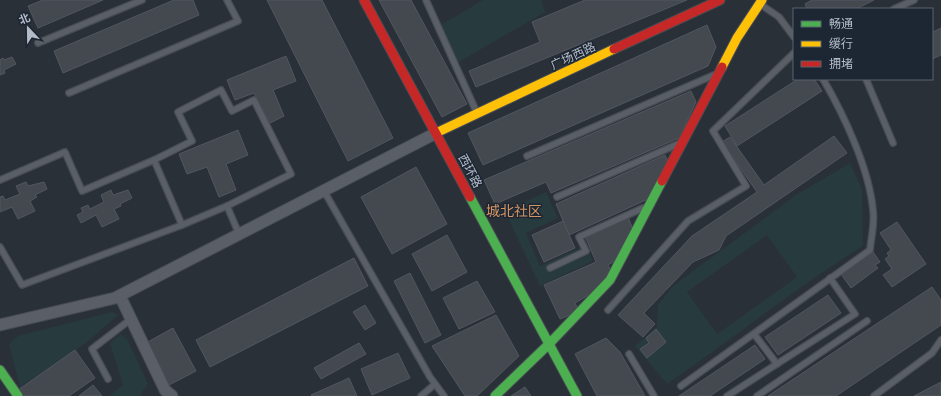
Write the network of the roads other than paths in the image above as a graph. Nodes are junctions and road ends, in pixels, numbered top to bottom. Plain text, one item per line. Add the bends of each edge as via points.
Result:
1 (142, 0) edge
2 (227, 0) edge
3 (364, 0) edge
4 (426, 0) edge
5 (720, 0) edge
6 (914, 0) edge
7 (760, 2) edge
8 (896, 8) edge
9 (793, 36) edge
10 (38, 43) dead end
11 (793, 54) edge
12 (718, 73) junction
13 (824, 80) edge
14 (866, 80) edge
15 (69, 93) dead end
16 (477, 114) junction
17 (436, 133) junction
18 (682, 142) junction
19 (893, 143) dead end
20 (527, 156) dead end
21 (154, 160) junction
22 (0, 180) edge
23 (324, 191) junction
24 (557, 197) dead end
25 (227, 206) junction
26 (649, 206) junction
27 (182, 225) junction
28 (239, 234) junction
29 (0, 247) edge
30 (550, 268) dead end
31 (830, 278) junction
32 (120, 296) junction
33 (608, 310) dead end
34 (131, 319) junction
35 (868, 321) dead end
36 (0, 324) edge
37 (754, 334) junction
38 (941, 340) edge
39 (549, 344) junction
40 (629, 354) dead end
41 (777, 364) junction
42 (0, 370) edge
43 (108, 379) dead end
44 (435, 384) junction
45 (681, 386) dead end
46 (165, 394) edge
47 (18, 396) edge
48 (421, 396) edge
49 (444, 396) edge
50 (495, 396) edge
51 (577, 396) edge
52 (654, 396) edge
53 (727, 396) edge
54 (757, 396) edge
55 (874, 396) edge

1 - 10 lane
2 - 15 lane via 238,22
3 - 17 street, 西环路
4 - 16 lane
5 - 16 street, 广场西路
6 - 8 lane
7 - 9 lane via 779,17
7 - 12 street
11 - 33 lane via 713,131 746,186 688,221
12 - 18 street
12 - 20 lane
13 - 31 lane via 834,98 865,171 873,211 870,250
14 - 19 lane
16 - 17 street, 广场西路
17 - 23 street
17 - 39 street, 西环路
18 - 24 lane
18 - 26 street
21 - 22 lane via 82,191 65,152
21 - 25 lane via 192,141 178,112 221,90 232,111 254,100 291,174
21 - 27 lane
23 - 28 street
23 - 44 lane
25 - 27 lane
25 - 28 lane
26 - 30 lane via 579,237 586,251
26 - 39 street via 610,280
27 - 29 lane via 22,285
28 - 32 street
31 - 37 lane
31 - 41 lane via 855,314
32 - 34 street
32 - 36 street
34 - 43 lane via 92,349
34 - 46 street
35 - 54 lane
37 - 41 lane
37 - 45 lane
38 - 55 lane via 932,353
39 - 50 street
39 - 51 street, 西环路
40 - 52 lane
41 - 53 lane
42 - 47 street
44 - 48 lane
44 - 49 lane

